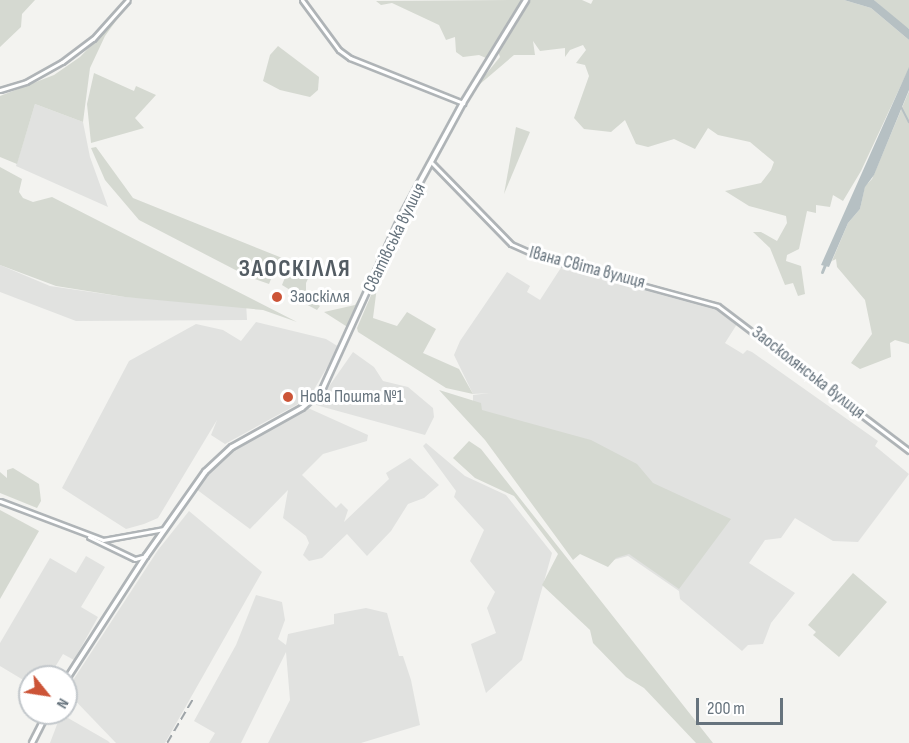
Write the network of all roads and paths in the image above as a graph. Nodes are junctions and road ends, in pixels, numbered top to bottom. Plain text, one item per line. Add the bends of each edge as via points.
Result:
1 (128, 0) edge
2 (302, 0) edge
3 (526, 0) edge
4 (0, 90) edge
5 (463, 103) junction
6 (432, 163) junction
7 (704, 300) joint
8 (909, 451) edge
9 (0, 501) edge
10 (164, 529) junction
11 (80, 532) junction
12 (146, 556) junction
13 (76, 665) edge
14 (40, 725) edge
15 (32, 743) edge

1 - 4 street via 93,39 62,63 26,82
2 - 5 street via 339,50 350,58
3 - 5 main road, Сватівська вулиця
5 - 6 main road, Сватівська вулиця
6 - 7 street, Івана Світа вулиця via 447,174 500,235 522,250
6 - 10 main road, Сватівська вулиця via 401,218 338,359 314,399 221,456
7 - 8 street, Заосколянська вулиця via 755,332
9 - 11 street
10 - 11 street via 111,540
10 - 12 main road, Сватівська вулиця
11 - 12 street via 135,559
12 - 13 main road, Сватівська вулиця
14 - 15 main road

